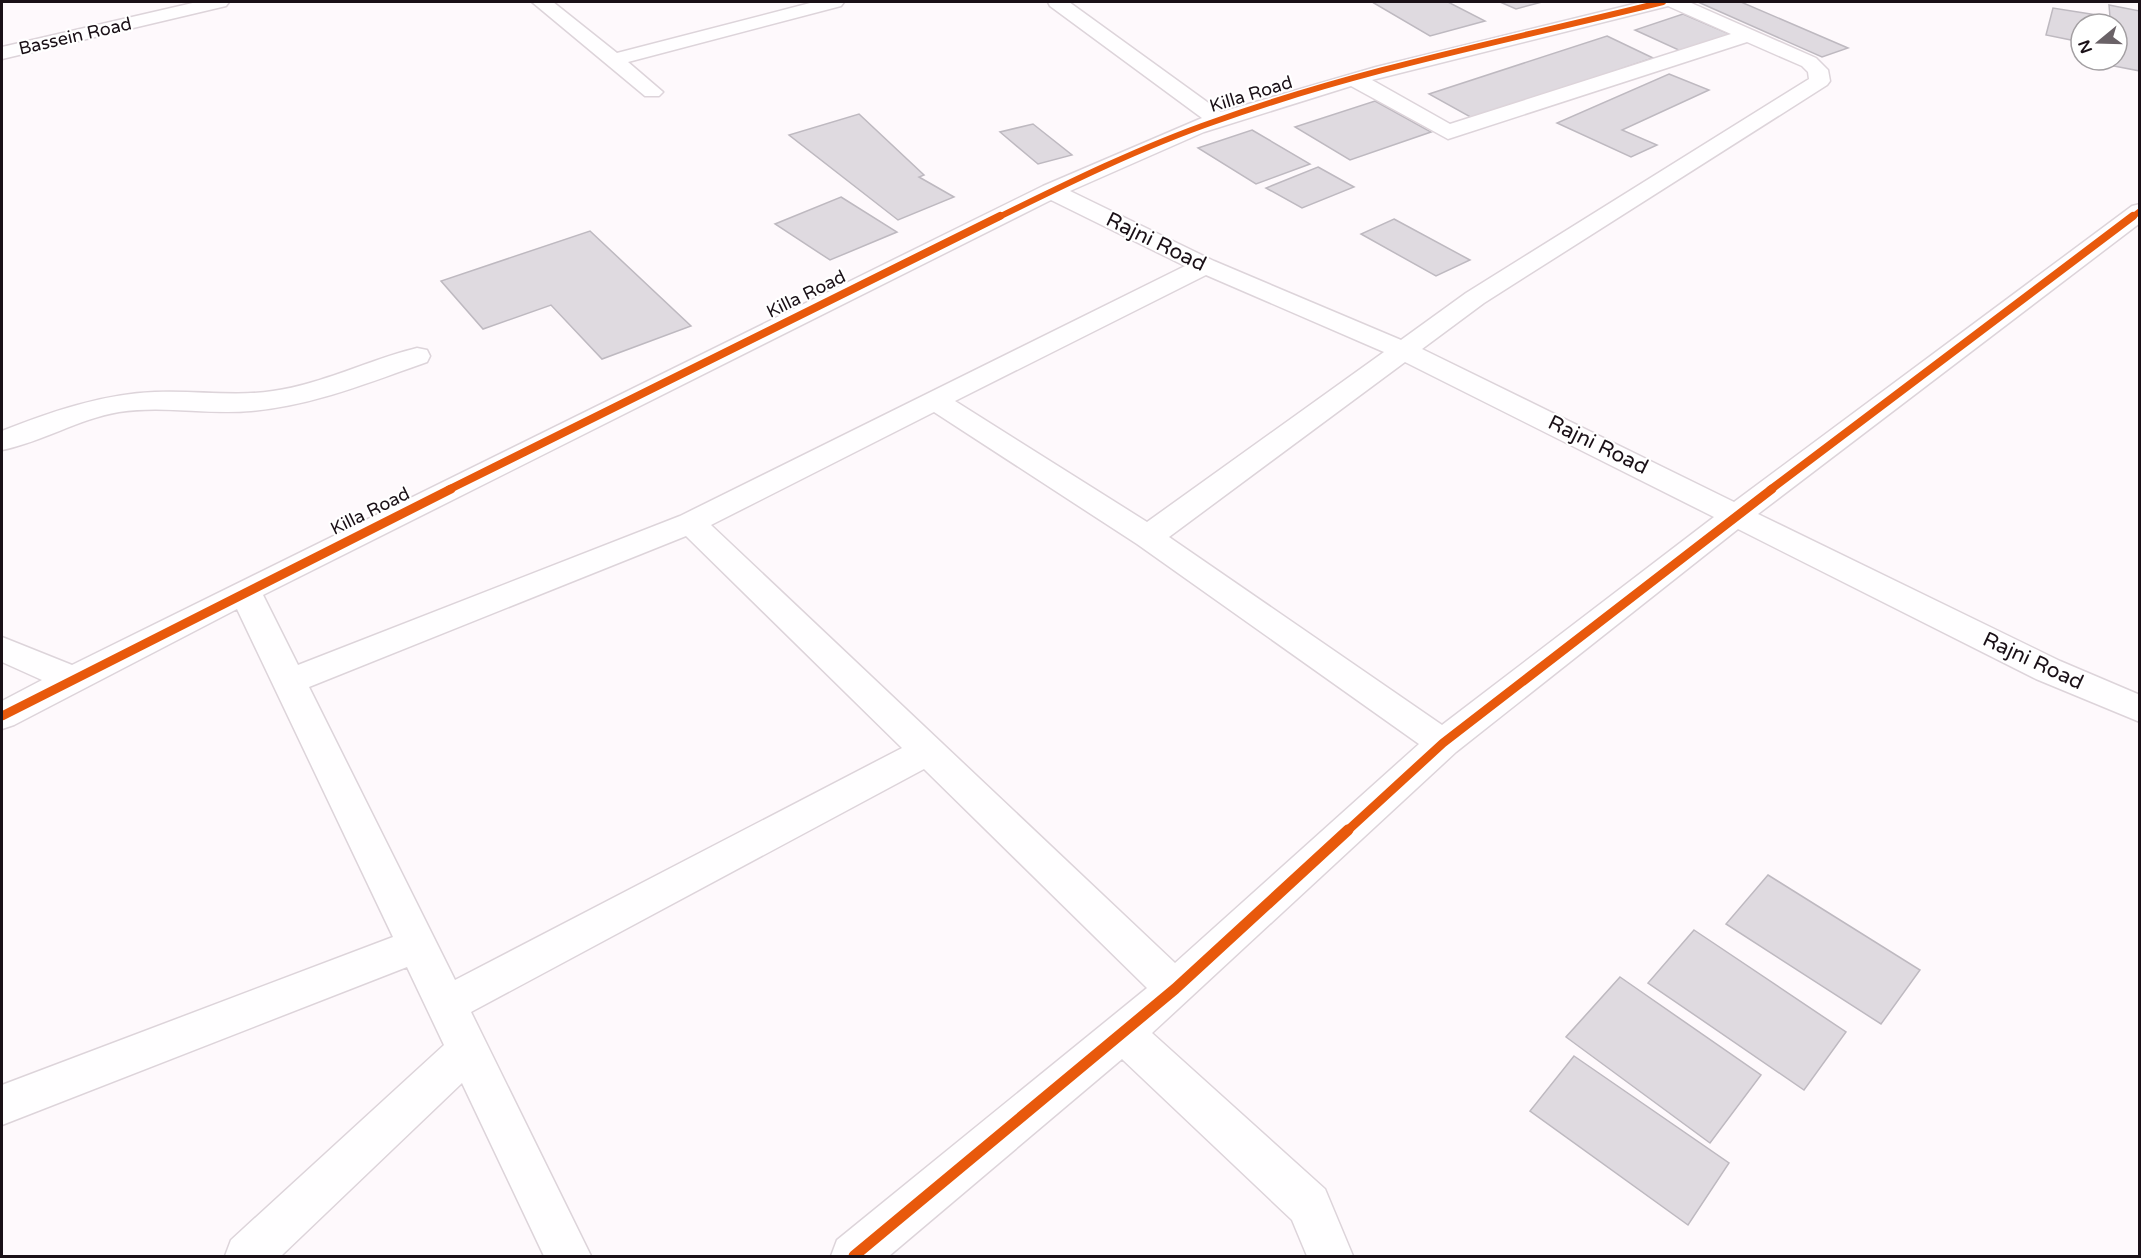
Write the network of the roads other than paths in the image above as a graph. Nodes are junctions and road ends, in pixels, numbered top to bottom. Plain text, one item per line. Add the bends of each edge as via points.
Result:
1 (174, 2) edge
2 (219, 2) edge
3 (542, 2) edge
4 (834, 2) edge
5 (1057, 2) edge
6 (1663, 2) edge
7 (1674, 2) edge
8 (1749, 35) junction
9 (2, 43) edge
10 (2, 53) edge
11 (614, 60) junction
12 (1356, 80) junction
13 (652, 92) dead end
14 (1218, 120) junction
15 (1050, 191) junction
16 (2139, 211) edge
17 (1205, 266) junction
18 (1402, 350) junction
19 (417, 356) dead end
20 (935, 400) junction
21 (2, 441) edge
22 (1738, 514) junction
23 (691, 523) junction
24 (1148, 537) junction
25 (245, 591) junction
26 (2, 649) edge
27 (71, 679) junction
28 (289, 682) junction
29 (2139, 709) edge
30 (2, 716) edge
31 (1443, 743) junction
32 (928, 752) junction
33 (417, 945) junction
34 (1175, 989) junction
35 (446, 1005) junction
36 (1123, 1033) junction
37 (468, 1050) junction
38 (2, 1105) edge
39 (248, 1257) edge
40 (568, 1257) edge
41 (854, 1257) edge
42 (1330, 1257) edge

1 - 9 street, Bassein Road
2 - 10 street, Bassein Road
3 - 11 street
4 - 11 street
5 - 14 street
6 - 12 street, Killa Road
7 - 8 street
8 - 12 street via 1449,132
8 - 18 street via 1809,62 1818,70 1820,81 1475,298
11 - 13 street
12 - 14 street, Killa Road
14 - 15 street, Killa Road
15 - 17 street, Rajni Road
15 - 25 street, Killa Road
16 - 22 street
17 - 18 street, Rajni Road
17 - 20 street
18 - 22 street, Rajni Road
18 - 24 street
19 - 21 street via 323,387 256,402 154,400 105,407
20 - 23 street
20 - 24 street
22 - 29 street, Rajni Road via 2048,670
22 - 31 street
23 - 28 street
23 - 32 street
24 - 31 street
25 - 27 street, Killa Road
25 - 28 street
26 - 27 street
27 - 30 street, Killa Road
28 - 33 street
31 - 34 street
32 - 34 street
32 - 35 street
33 - 35 street
33 - 38 street
34 - 36 street
35 - 37 street
36 - 41 street
36 - 42 street via 1309,1205
37 - 39 street
37 - 40 street

